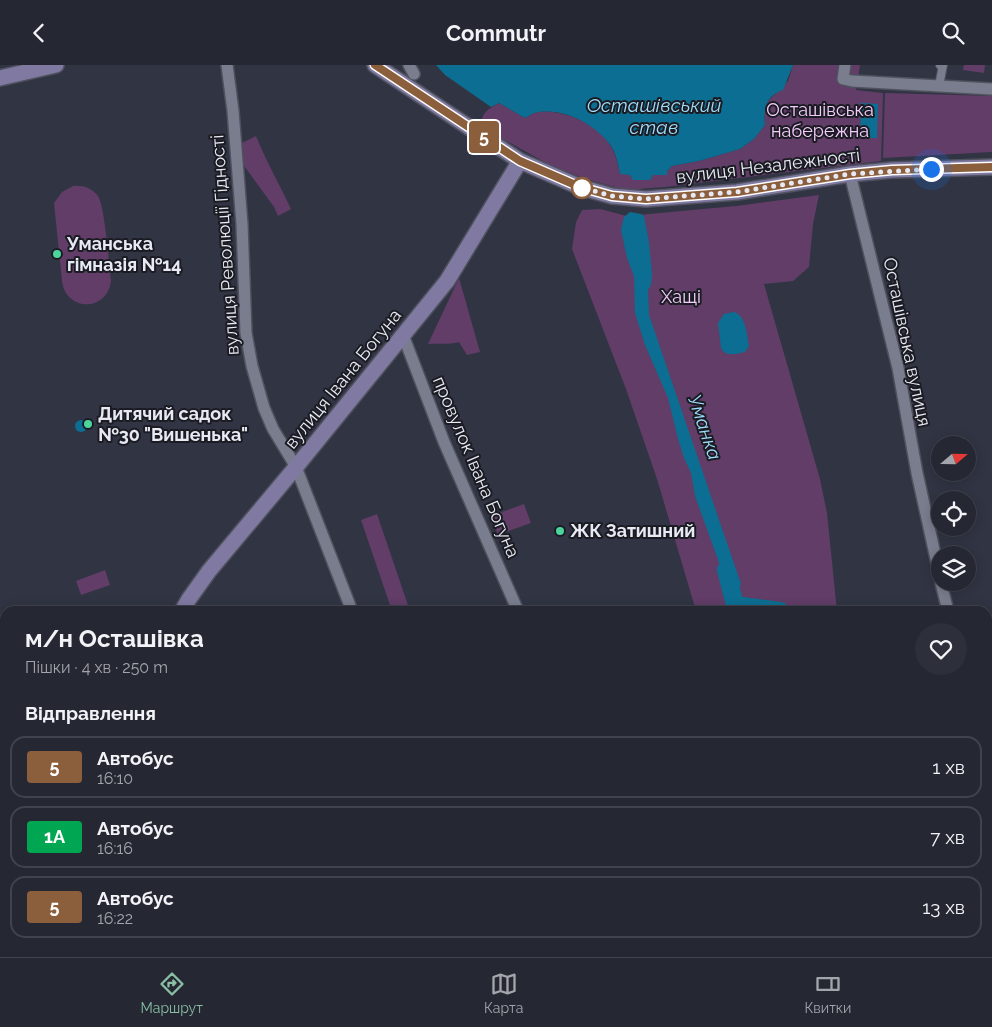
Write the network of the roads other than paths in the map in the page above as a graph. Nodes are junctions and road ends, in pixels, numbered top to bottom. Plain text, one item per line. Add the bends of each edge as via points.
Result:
1 (56, 65) edge
2 (227, 65) edge
3 (374, 65) edge
4 (845, 65) edge
5 (942, 65) edge
6 (0, 78) edge
7 (939, 86) junction
8 (992, 89) edge
9 (520, 161) junction
10 (992, 167) edge
11 (850, 174) junction
12 (403, 335) junction
13 (296, 467) junction
14 (933, 546) edge
15 (943, 591) edge
16 (184, 606) edge
17 (350, 606) edge
18 (516, 606) edge
19 (947, 606) edge

1 - 6 main road
2 - 13 street, вулиця Революції Гідності via 242,224 246,333 264,408
3 - 9 main road, вулиця Незалежності
4 - 7 street via 842,79
5 - 7 street
7 - 8 street
9 - 11 main road, вулиця Незалежності via 580,187 612,196 646,199 737,192
9 - 12 main road, вулиця Івана Богуна via 447,281
10 - 11 main road, вулиця Незалежності
11 - 14 street, Осташівська вулиця via 898,369
12 - 13 main road, вулиця Івана Богуна
12 - 18 street, провулок Івана Богуна via 444,442
13 - 16 main road, вулиця Івана Богуна via 209,571
13 - 17 street, вулиця Революції Гідності
15 - 19 street

